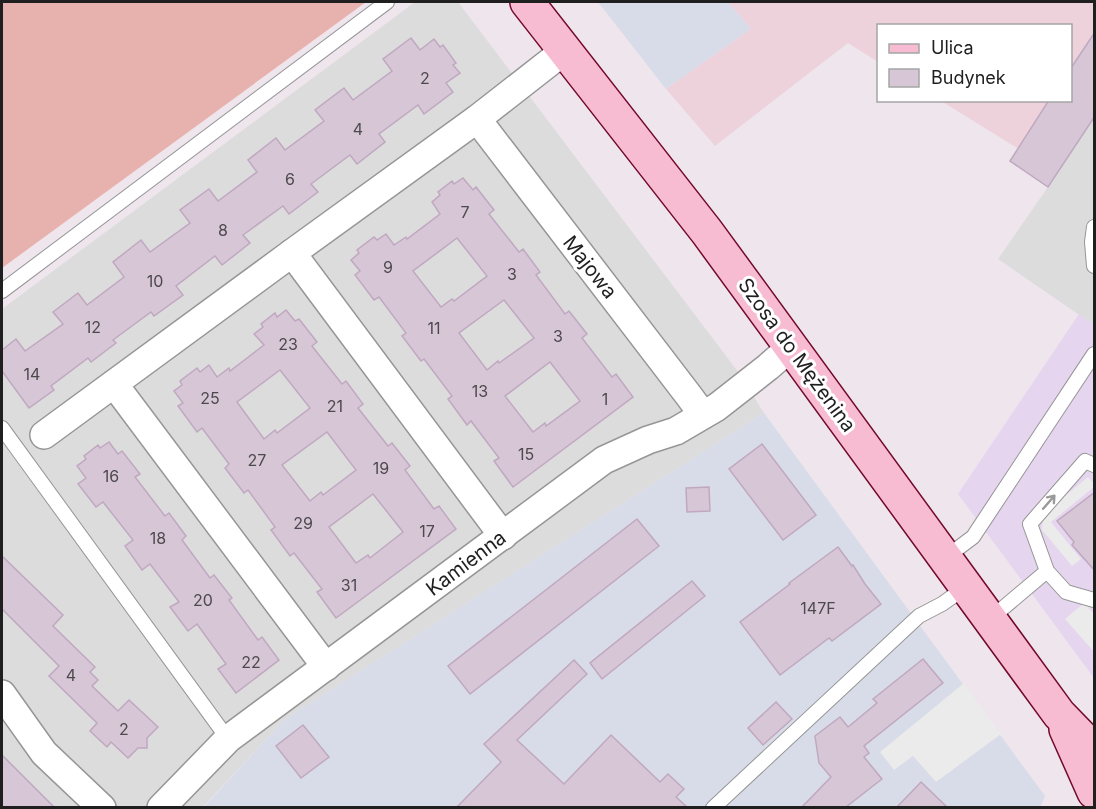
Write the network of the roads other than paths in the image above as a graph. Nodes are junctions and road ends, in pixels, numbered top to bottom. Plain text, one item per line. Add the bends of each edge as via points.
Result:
1 (387, 2) edge
2 (528, 2) edge
3 (564, 51) junction
4 (477, 119) junction
5 (1095, 226) edge
6 (291, 253) junction
7 (1095, 267) edge
8 (2, 291) edge
9 (791, 347) junction
10 (1095, 354) edge
11 (114, 384) junction
12 (702, 415) junction
13 (2, 428) edge
14 (44, 435) dead end
15 (1095, 465) edge
16 (503, 536) junction
17 (945, 558) junction
18 (1047, 571) junction
19 (967, 587) junction
20 (1095, 600) edge
21 (990, 619) junction
22 (326, 667) junction
23 (2, 694) edge
24 (1059, 714) junction
25 (228, 739) junction
26 (1095, 750) edge
27 (1095, 792) edge
28 (102, 807) edge
29 (161, 807) edge
30 (713, 807) edge

1 - 8 lane
2 - 3 main road, Szosa do Mężenina
3 - 4 street
3 - 9 main road, Szosa do Mężenina via 707,232
4 - 6 street
4 - 12 street, Majowa
5 - 7 lane
6 - 11 street
6 - 16 street
9 - 12 street, Kamienna
9 - 17 main road, Szosa do Mężenina
10 - 17 lane via 973,537
11 - 14 street
11 - 22 street
12 - 16 street, Kamienna via 604,460
13 - 25 lane
18 -> 15 lane via 1030,524 1085,461
16 - 22 street, Kamienna
17 - 19 main road, Szosa do Mężenina
18 - 20 lane via 1066,592
18 - 21 lane
19 - 21 main road, Szosa do Mężenina
19 - 30 lane via 919,616
21 - 24 main road, Szosa do Mężenina
22 - 25 street, Kamienna
23 - 28 street via 44,753
24 - 26 main road, Szosa do Mężenina
24 - 27 main road, Szosa do Mężenina
25 - 29 street, Kamienna

